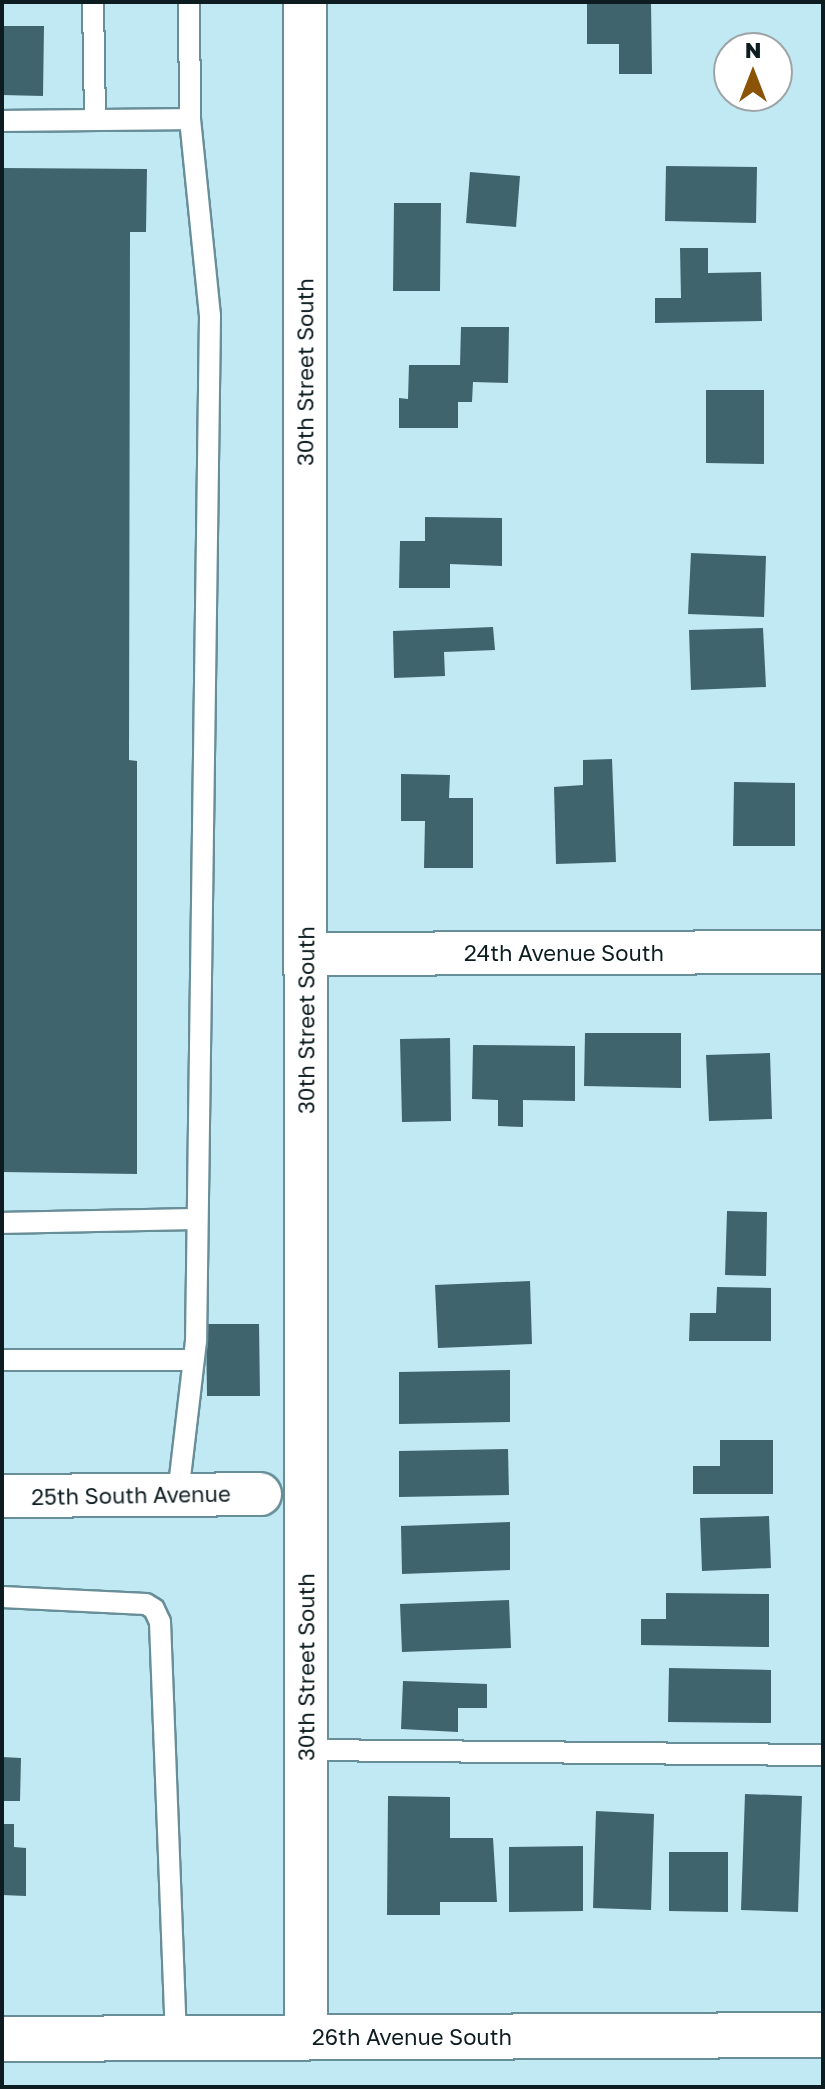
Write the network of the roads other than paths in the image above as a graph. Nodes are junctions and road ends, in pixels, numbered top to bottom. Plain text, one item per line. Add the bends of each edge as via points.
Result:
1 (93, 2) edge
2 (189, 2) edge
3 (305, 2) edge
4 (190, 119) junction
5 (95, 120) junction
6 (2, 121) edge
7 (823, 952) edge
8 (306, 954) junction
9 (197, 1219) junction
10 (2, 1223) edge
11 (2, 1360) edge
12 (193, 1360) junction
13 (260, 1494) dead end
14 (178, 1495) junction
15 (2, 1496) edge
16 (2, 1597) edge
17 (307, 1750) junction
18 (823, 1755) edge
19 (823, 2035) edge
20 (306, 2037) junction
21 (176, 2038) junction
22 (2, 2039) edge

1 - 5 lane
2 - 4 lane
3 - 8 street, 30th Street South
4 - 5 lane
4 - 9 lane via 210,316
5 - 6 lane
7 - 8 street, 24th Avenue South
8 - 17 street, 30th Street South
9 - 10 lane
9 - 12 lane
11 - 12 lane
12 - 14 lane
13 - 14 street, 25th South Avenue
14 - 15 street, 25th South Avenue
16 - 21 lane via 146,1604 160,1622
17 - 18 lane
17 - 20 street, 30th Street South
19 - 20 street, 26th Avenue South
20 - 21 street, 26th Avenue South
21 - 22 street, 26th Avenue South

